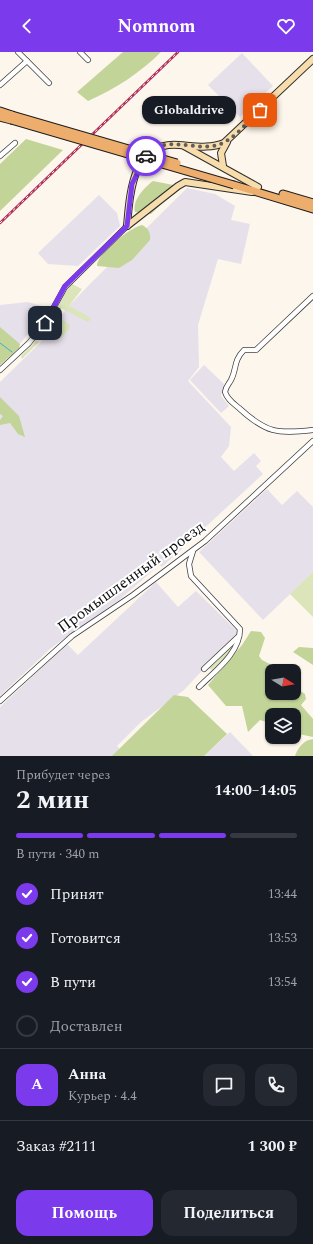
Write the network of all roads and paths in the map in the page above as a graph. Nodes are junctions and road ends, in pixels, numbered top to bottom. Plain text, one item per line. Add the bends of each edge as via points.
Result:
1 (18, 52) edge
2 (80, 52) edge
3 (313, 59) edge
4 (88, 60) dead end
5 (27, 61) junction
6 (49, 83) dead end
7 (0, 85) edge
8 (0, 111) edge
9 (0, 117) edge
10 (11, 117) junction
11 (229, 140) junction
12 (15, 142) dead end
13 (181, 145) junction
14 (0, 156) edge
15 (223, 166) junction
16 (258, 189) junction
17 (313, 203) edge
18 (129, 204) junction
19 (313, 209) edge
20 (140, 215) junction
21 (127, 226) junction
22 (313, 296) edge
23 (0, 370) edge
24 (313, 430) edge
25 (313, 441) edge
26 (193, 551) junction
27 (240, 635) junction
28 (204, 669) dead end
29 (199, 688) dead end
30 (0, 701) edge

1 - 5 street
2 - 4 street
3 - 11 street
5 - 6 street
5 - 7 street
8 - 10 main road
9 - 10 main road
10 - 16 main road, bridge
11 - 13 street via 212,146
11 - 15 street via 221,153
12 - 14 street
13 - 15 street
13 - 18 street via 160,146 147,155 133,180
15 - 16 street
16 - 17 main road
16 - 19 main road
16 - 20 street via 240,191 185,182
18 - 20 street via 133,212
18 - 21 street
20 - 21 street
21 - 23 street via 65,286 45,323 29,343
22 - 24 street via 256,350 244,350 239,355 226,392 228,398 245,414 268,430 288,433
25 - 26 street, Промышленный проезд
26 - 27 street via 191,576 232,618 240,629
26 - 30 street, Промышленный проезд via 72,636
27 - 28 street
27 - 29 street via 237,646 227,659

